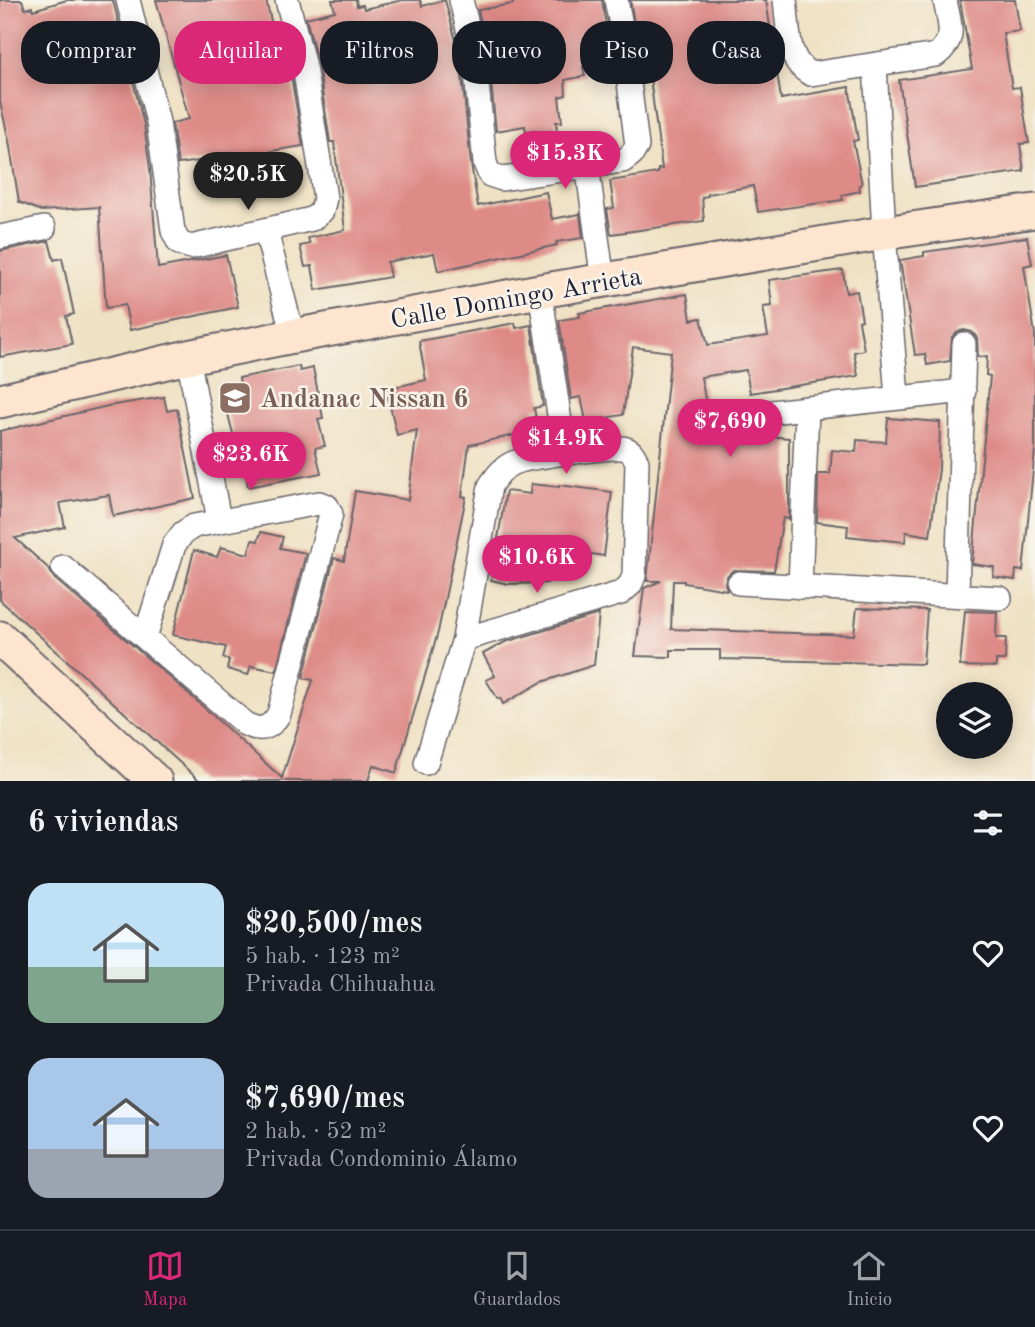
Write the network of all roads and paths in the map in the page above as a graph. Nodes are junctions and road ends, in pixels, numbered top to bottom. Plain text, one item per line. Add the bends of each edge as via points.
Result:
1 (128, 0) edge
2 (287, 0) edge
3 (461, 0) edge
4 (616, 0) edge
5 (785, 0) edge
6 (945, 0) edge
7 (875, 65) junction
8 (587, 165) junction
9 (1035, 211) edge
10 (44, 228) dead end
11 (266, 231) junction
12 (884, 233) junction
13 (0, 235) edge
14 (603, 281) junction
15 (540, 291) junction
16 (293, 336) junction
17 (964, 344) dead end
18 (188, 357) junction
19 (964, 391) junction
20 (897, 397) junction
21 (0, 401) edge
22 (807, 408) junction
23 (743, 415) dead end
24 (565, 454) junction
25 (219, 520) junction
26 (64, 567) dead end
27 (739, 583) dead end
28 (800, 587) junction
29 (957, 595) junction
30 (1000, 598) dead end
31 (145, 637) junction
32 (0, 638) edge
33 (464, 639) junction
34 (426, 763) dead end
35 (155, 781) edge

1 - 11 street via 158,122 173,231 179,243 191,247
2 - 11 street via 304,66 325,198 322,211 312,219
3 - 8 street via 474,54 490,175 502,178
4 - 8 street via 637,146 623,161
5 - 7 street via 792,56 799,68 811,74
6 - 7 street via 951,35 947,47 936,55
7 - 12 street
8 - 14 street
9 - 12 street, Calle Domingo Arrieta
10 - 13 street
11 - 16 street
12 - 14 street, Calle Domingo Arrieta
12 - 20 street
14 - 15 street, Calle Domingo Arrieta
15 - 16 street, Calle Domingo Arrieta
15 - 24 street
16 - 18 street, Calle Domingo Arrieta
17 - 19 street
18 - 21 street, Calle Domingo Arrieta
18 - 25 street
19 - 20 street
19 - 29 street
20 - 22 street
22 - 23 street
22 - 28 street
24 - 33 street via 513,463 499,472 490,486
24 - 33 street via 624,448 633,453 637,462 635,563 630,585 621,593
25 - 31 street via 194,526 174,545
25 - 31 street via 319,503 331,513 274,723 264,729 245,724
26 - 31 street
27 - 28 street
28 - 29 street
29 - 30 street
32 - 35 street
33 - 34 street

